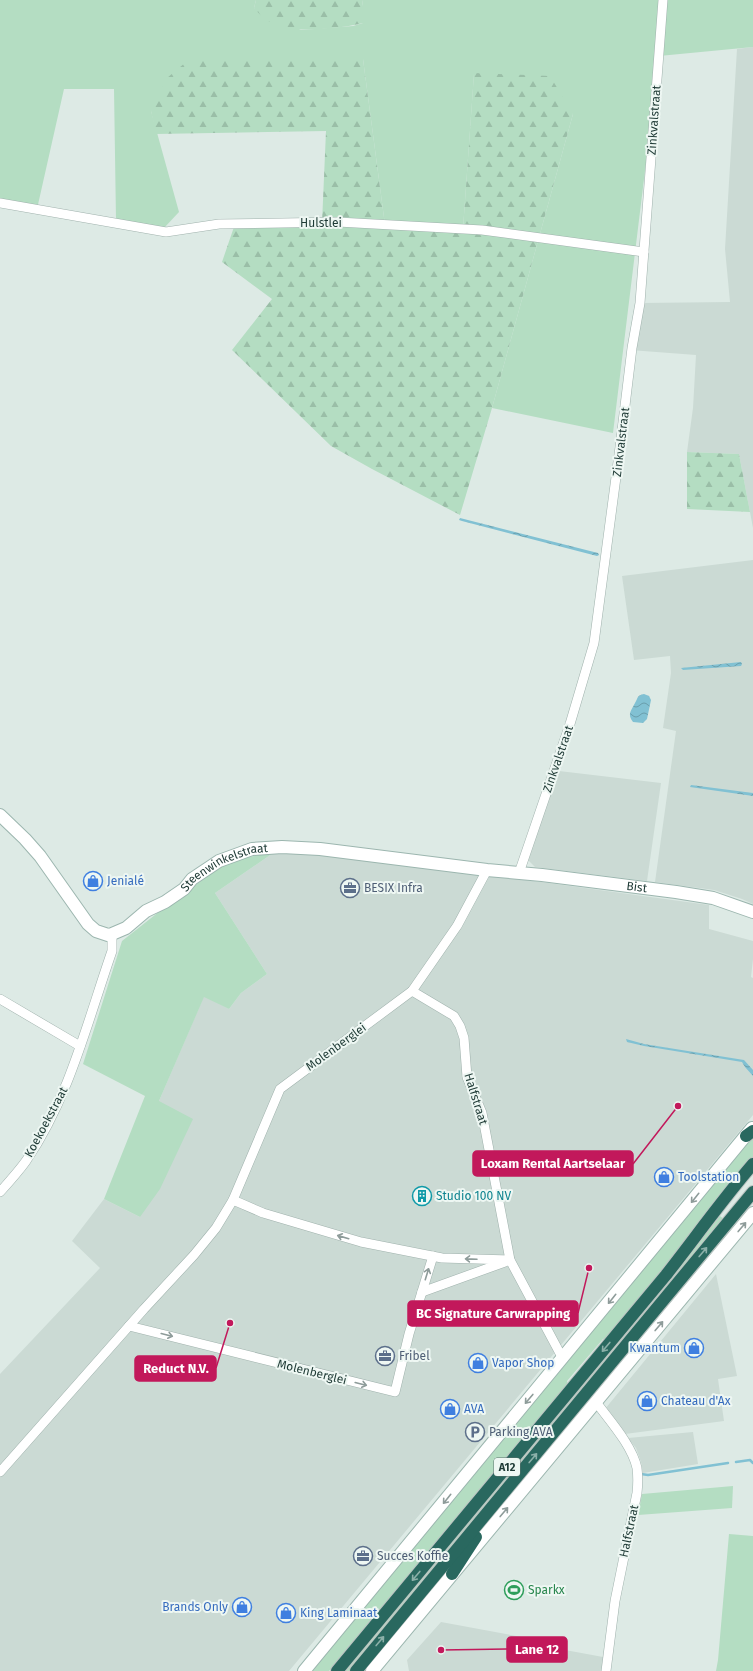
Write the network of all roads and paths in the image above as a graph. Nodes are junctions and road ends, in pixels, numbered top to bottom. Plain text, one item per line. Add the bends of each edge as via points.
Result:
1 (664, 0) edge
2 (0, 203) edge
3 (644, 252) junction
4 (0, 815) edge
5 (487, 870) junction
6 (518, 873) junction
7 (753, 912) edge
8 (112, 934) junction
9 (412, 991) junction
10 (0, 999) edge
11 (80, 1046) junction
12 (751, 1131) edge
13 (753, 1164) edge
14 (0, 1192) edge
15 (753, 1192) edge
16 (233, 1200) junction
17 (753, 1213) edge
18 (433, 1256) junction
19 (510, 1260) junction
20 (422, 1292) junction
21 (129, 1326) junction
22 (563, 1359) junction
23 (596, 1402) junction
24 (0, 1472) edge
25 (490, 1509) junction
26 (452, 1574) junction
27 (304, 1671) edge
28 (337, 1671) edge
29 (356, 1671) edge
30 (372, 1671) edge
31 (606, 1671) edge

1 - 3 street, Zinkvalstraat
2 - 3 street, Hulstlei via 166,232 218,224 338,222 482,230
3 - 6 street, Zinkvalstraat via 640,303 594,643 570,724
4 - 8 main road via 40,856 88,924 96,931
5 - 6 main road, Steenwinkelstraat
5 - 8 main road, Steenwinkelstraat via 320,849 252,849 216,863 192,879 184,889 146,911 126,928
5 - 9 street via 457,926
6 - 7 main road, Bist via 707,896
8 - 11 street, Koekoekstraat via 112,951
9 - 16 street, Molenberglei via 280,1089
9 - 19 street, Halfstraat via 454,1016 460,1026 464,1038 467,1077 482,1113
10 - 11 street
11 - 14 street, Koekoekstraat via 65,1088 47,1125 25,1162
12 -> 22 main road
13 -> 28 highway, A12 via 714,1210 676,1263
25 -> 15 highway, A12
18 -> 16 street via 361,1242 263,1214
16 - 21 street, Molenberglei via 216,1228 194,1255
23 -> 17 main road
19 -> 18 street
20 -> 18 street, Molenberglei
19 - 20 street
19 - 22 street, Halfstraat
21 -> 20 street, Molenberglei via 395,1392
21 - 24 street, Molenberglei
22 -> 27 main road
26 -> 23 main road
23 - 31 street, Halfstraat via 632,1454 638,1478 615,1601
25 - 26 highway via 481,1530
29 -> 25 highway, A12
26 - 30 main road

